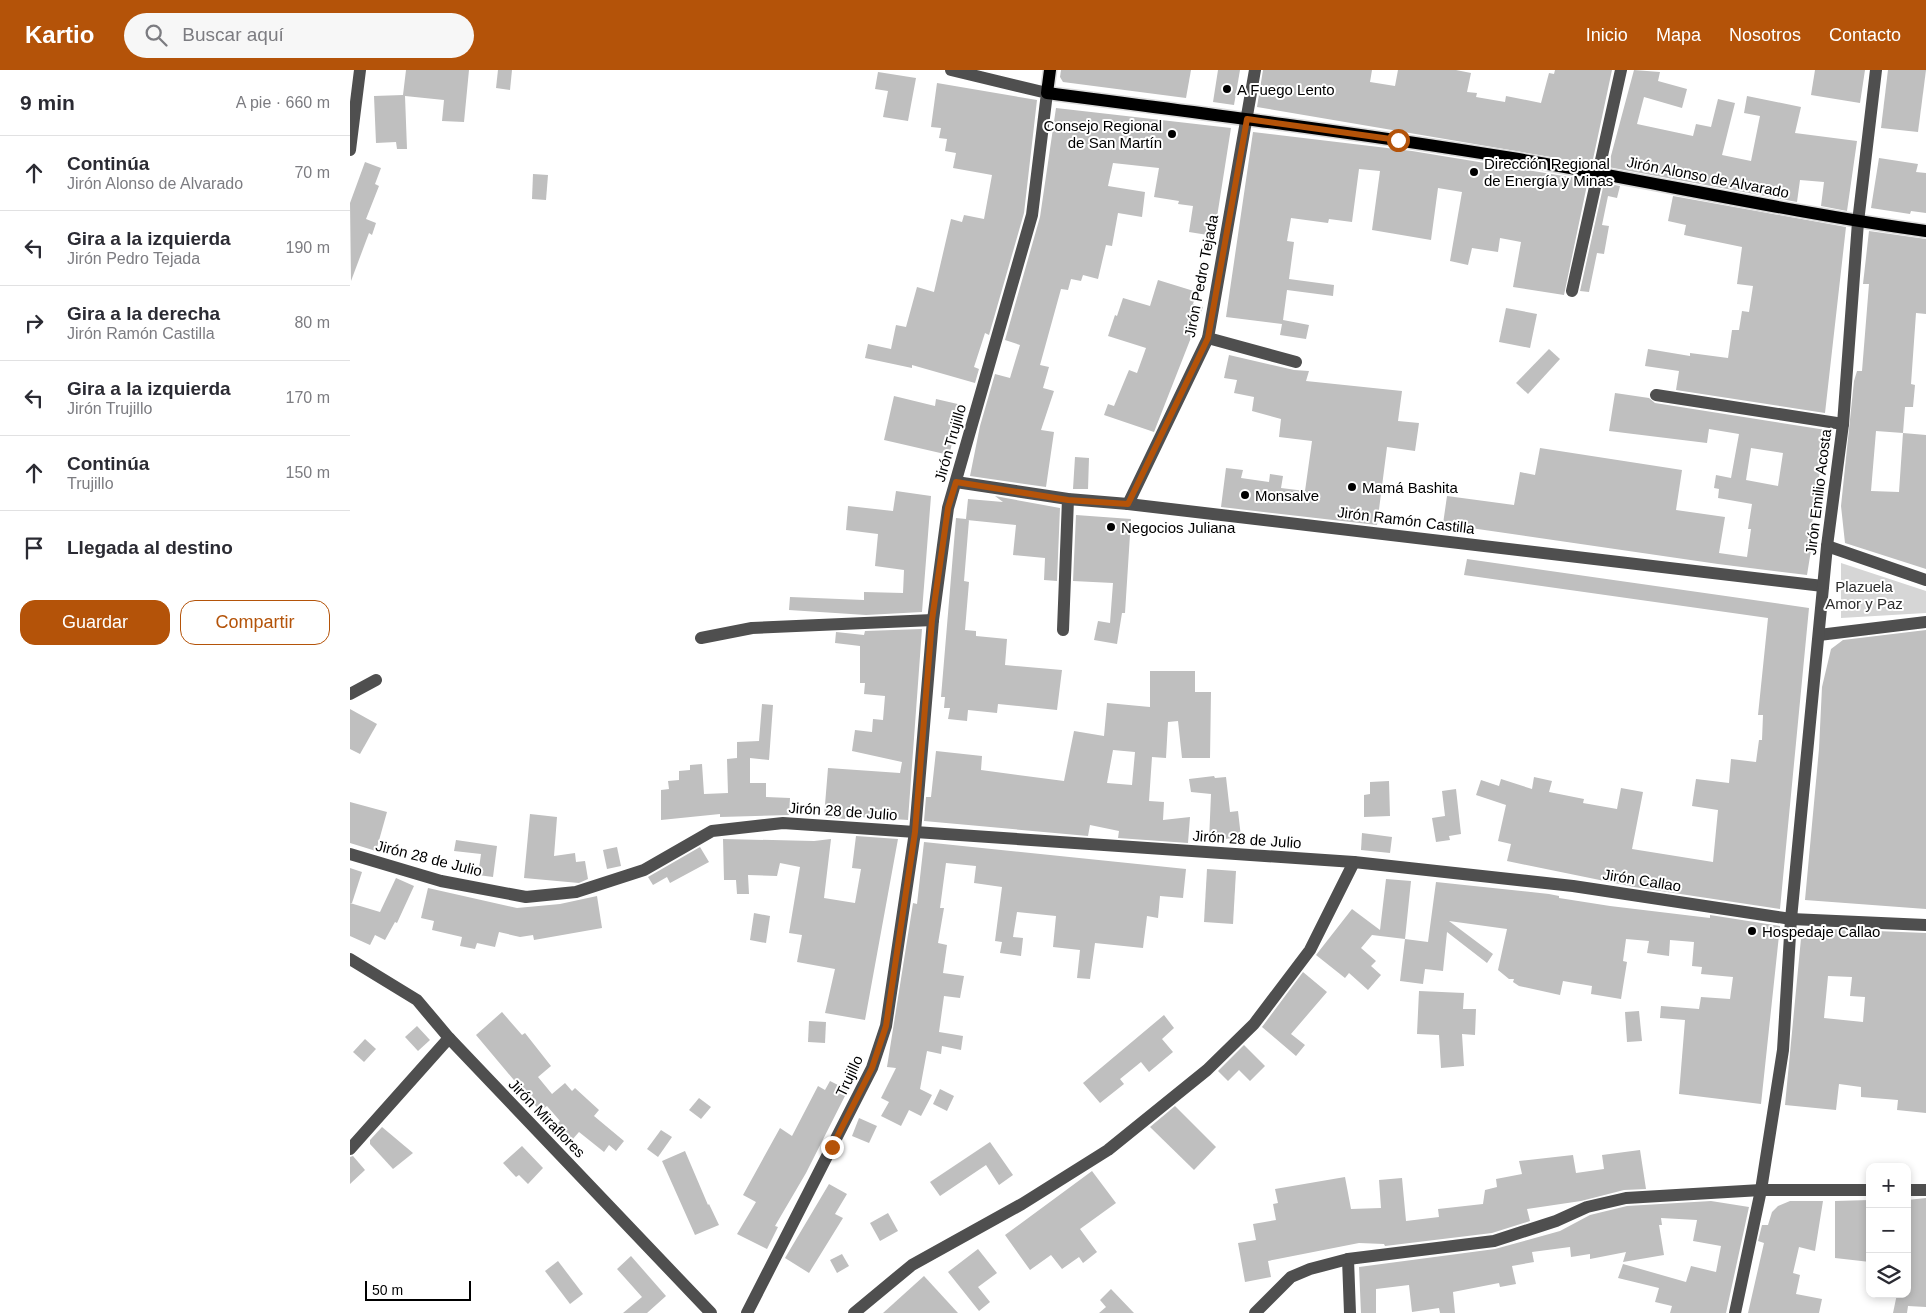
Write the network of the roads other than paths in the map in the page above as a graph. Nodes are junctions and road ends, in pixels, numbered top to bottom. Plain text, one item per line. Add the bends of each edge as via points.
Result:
1 (360, 70) edge
2 (950, 70) edge
3 (1050, 70) edge
4 (1254, 70) edge
5 (1621, 70) edge
6 (1876, 70) edge
7 (1047, 93) junction
8 (1247, 119) junction
9 (350, 150) edge
10 (1597, 172) junction
11 (1858, 222) junction
12 (1926, 231) edge
13 (1572, 291) dead end
14 (1208, 338) junction
15 (1296, 362) dead end
16 (1656, 395) dead end
17 (1843, 424) junction
18 (956, 482) junction
19 (1068, 500) junction
20 (1128, 504) junction
21 (1827, 546) junction
22 (1926, 580) edge
23 (1823, 586) junction
24 (932, 620) junction
25 (1926, 622) edge
26 (1063, 630) dead end
27 (1819, 635) junction
28 (701, 638) dead end
29 (376, 680) dead end
30 (350, 694) edge
31 (915, 832) junction
32 (350, 854) edge
33 (1354, 862) junction
34 (1791, 919) junction
35 (1926, 925) edge
36 (350, 959) edge
37 (448, 1038) junction
38 (350, 1149) edge
39 (1761, 1190) junction
40 (1866, 1190) edge
41 (1911, 1190) edge
42 (1926, 1190) edge
43 (1348, 1258) junction
44 (711, 1313) edge
45 (747, 1313) edge
46 (854, 1313) edge
47 (1256, 1313) edge
48 (1350, 1313) edge
49 (1735, 1313) edge

1 - 9 street
2 - 7 street, Jirón Alonso de Alvarado
3 - 7 main road, Jirón Trujillo
4 - 8 street, Jirón Pedro Tejada
5 - 10 street
6 - 11 street, Jirón Emilio Acosta
7 - 8 main road, Jirón Alonso de Alvarado
7 - 18 street, Jirón Trujillo via 1032,215
8 - 10 main road, Jirón Alonso de Alvarado
8 - 14 street, Jirón Pedro Tejada
10 - 11 main road, Jirón Alonso de Alvarado
10 - 13 street
11 - 12 main road, Jirón Alonso de Alvarado
11 - 17 street, Jirón Emilio Acosta
14 - 15 street
14 - 20 street, Jirón Pedro Tejada
16 - 17 street
17 - 21 street, Jirón Emilio Acosta
18 - 19 street, Jirón Ramón Castilla
18 - 24 street, Jirón Trujillo via 948,508
19 - 20 street, Jirón Ramón Castilla
19 - 26 street
20 - 23 street, Jirón Ramón Castilla
21 - 22 street
21 - 23 street, Jirón Emilio Acosta
23 - 27 street, Jirón Emilio Acosta
24 - 28 street via 752,628
24 - 31 street, Jirón Trujillo
25 - 27 street
27 - 34 street, Jirón Emilio Acosta
29 - 30 street
31 - 32 street, Jirón 28 de Julio via 783,823 712,831 644,870 576,892 526,897 441,881
31 - 33 street, Jirón 28 de Julio
31 - 45 street, Trujillo via 886,1026 872,1068
33 - 34 street, Jirón Callao via 1573,886
33 - 46 street via 1310,950 1254,1024 1207,1070 1108,1150 1016,1208 912,1265
34 - 35 street, Jirón Callao
34 - 39 street, Jirón Emilio Acosta via 1783,1050
36 - 37 street, Jirón Miraflores via 417,1000
37 - 38 street
37 - 44 street, Jirón Miraflores
39 - 40 street
39 - 43 street via 1626,1198 1587,1207 1494,1242
39 - 49 street, Jirón Emilio Acosta
41 - 42 street
43 - 47 street via 1291,1277
43 - 48 street

